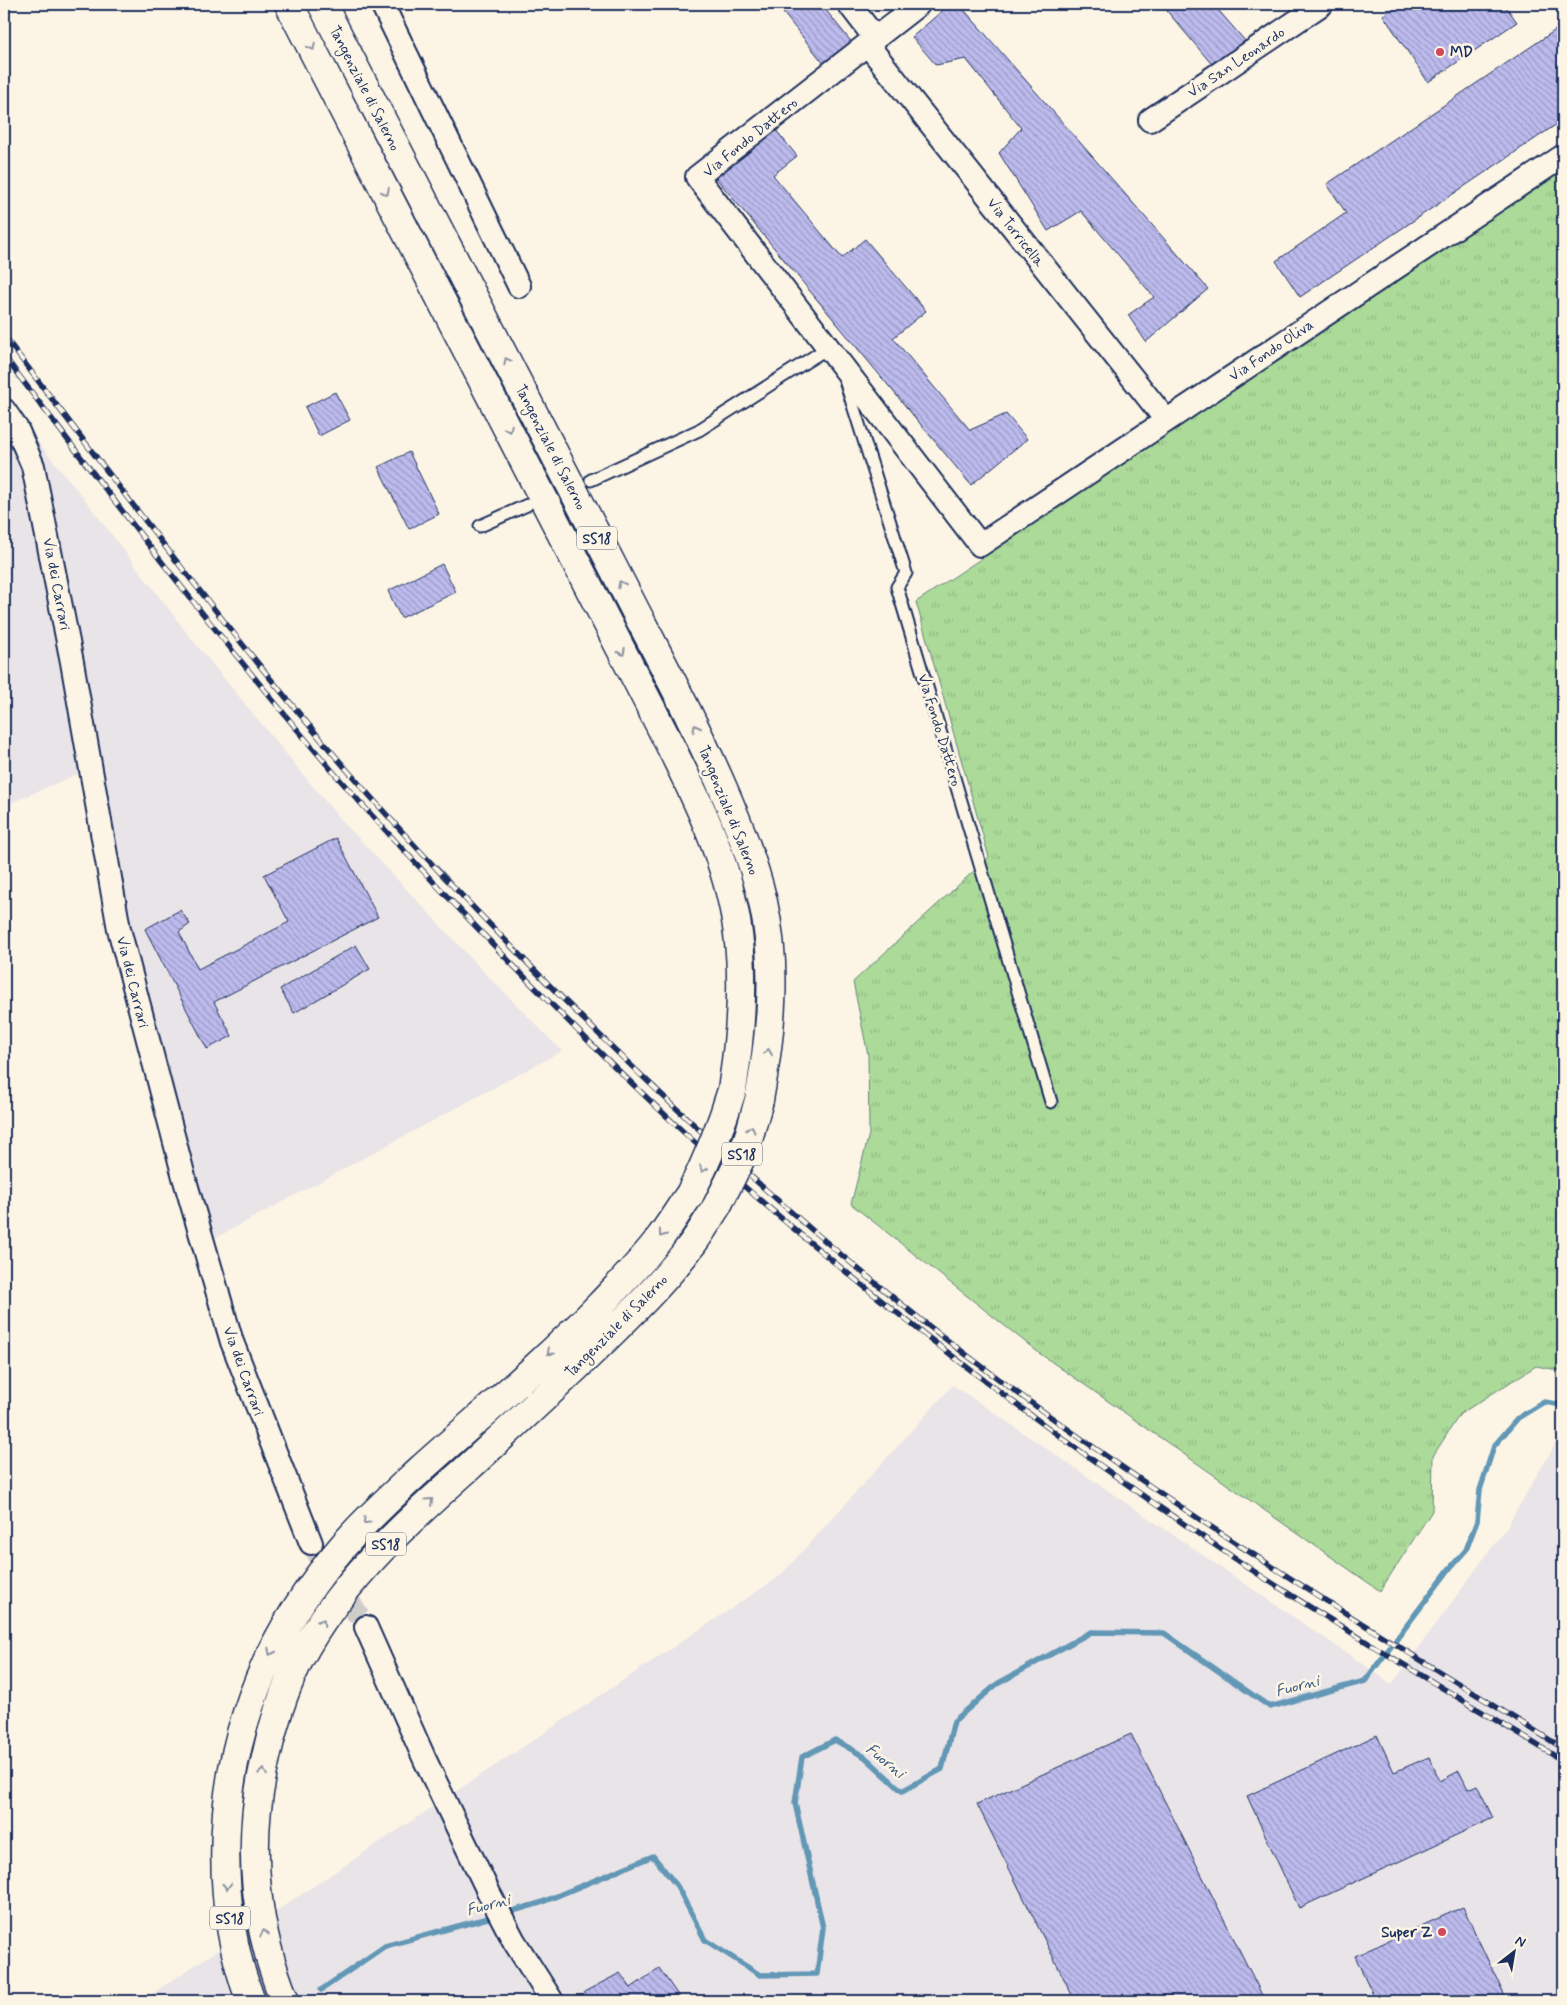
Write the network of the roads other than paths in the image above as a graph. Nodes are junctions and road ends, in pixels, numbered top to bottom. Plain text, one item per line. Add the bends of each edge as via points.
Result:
1 (289, 4) edge
2 (322, 4) edge
3 (385, 4) edge
4 (849, 4) edge
5 (919, 4) edge
6 (1322, 4) edge
7 (871, 41) junction
8 (1150, 120) dead end
9 (1563, 156) edge
10 (518, 286) dead end
11 (834, 354) junction
12 (4, 410) edge
13 (1166, 420) junction
14 (592, 480) dead end
15 (526, 505) dead end
16 (480, 526) dead end
17 (980, 544) joint
18 (1051, 1102) dead end
19 (310, 1543) tunnel mouth
20 (366, 1626) tunnel mouth
21 (281, 1991) edge
22 (250, 1999) edge
23 (552, 2001) edge

1 -> 22 highway, Tangenziale di Salerno / SS18, bridge via 688,783 716,847 731,897 738,934 741,1018 732,1090 721,1126 690,1194 659,1239 598,1307 401,1488 344,1545 304,1596 280,1636 255,1686 242,1725 227,1808 228,1898 234,1946
21 -> 2 highway, Tangenziale di Salerno / SS18, bridge via 262,1923 256,1881 255,1831 268,1745 277,1713 305,1649 336,1600 366,1564 640,1306 694,1242 717,1206 749,1136 768,1054 773,982 769,931 753,864 701,738
3 - 10 street via 383,6
4 - 7 street
5 - 7 street, Via Fondo Dattero
6 - 8 street, Via San Leonardo
7 - 11 street, Via Fondo Dattero via 698,177
7 - 13 street, Via Torricella
9 - 13 street, Via Fondo Oliva
11 - 14 lane via 699,430
11 - 17 street, Via Fondo Dattero
11 - 18 lane, Via Fondo Dattero via 906,573 897,587
12 - 19 street, Via dei Carrari via 17,429 33,466 72,662 119,929 184,1177 232,1342
13 - 17 street, Via Fondo Oliva
15 - 16 lane
20 - 23 street via 489,1893 514,1941

